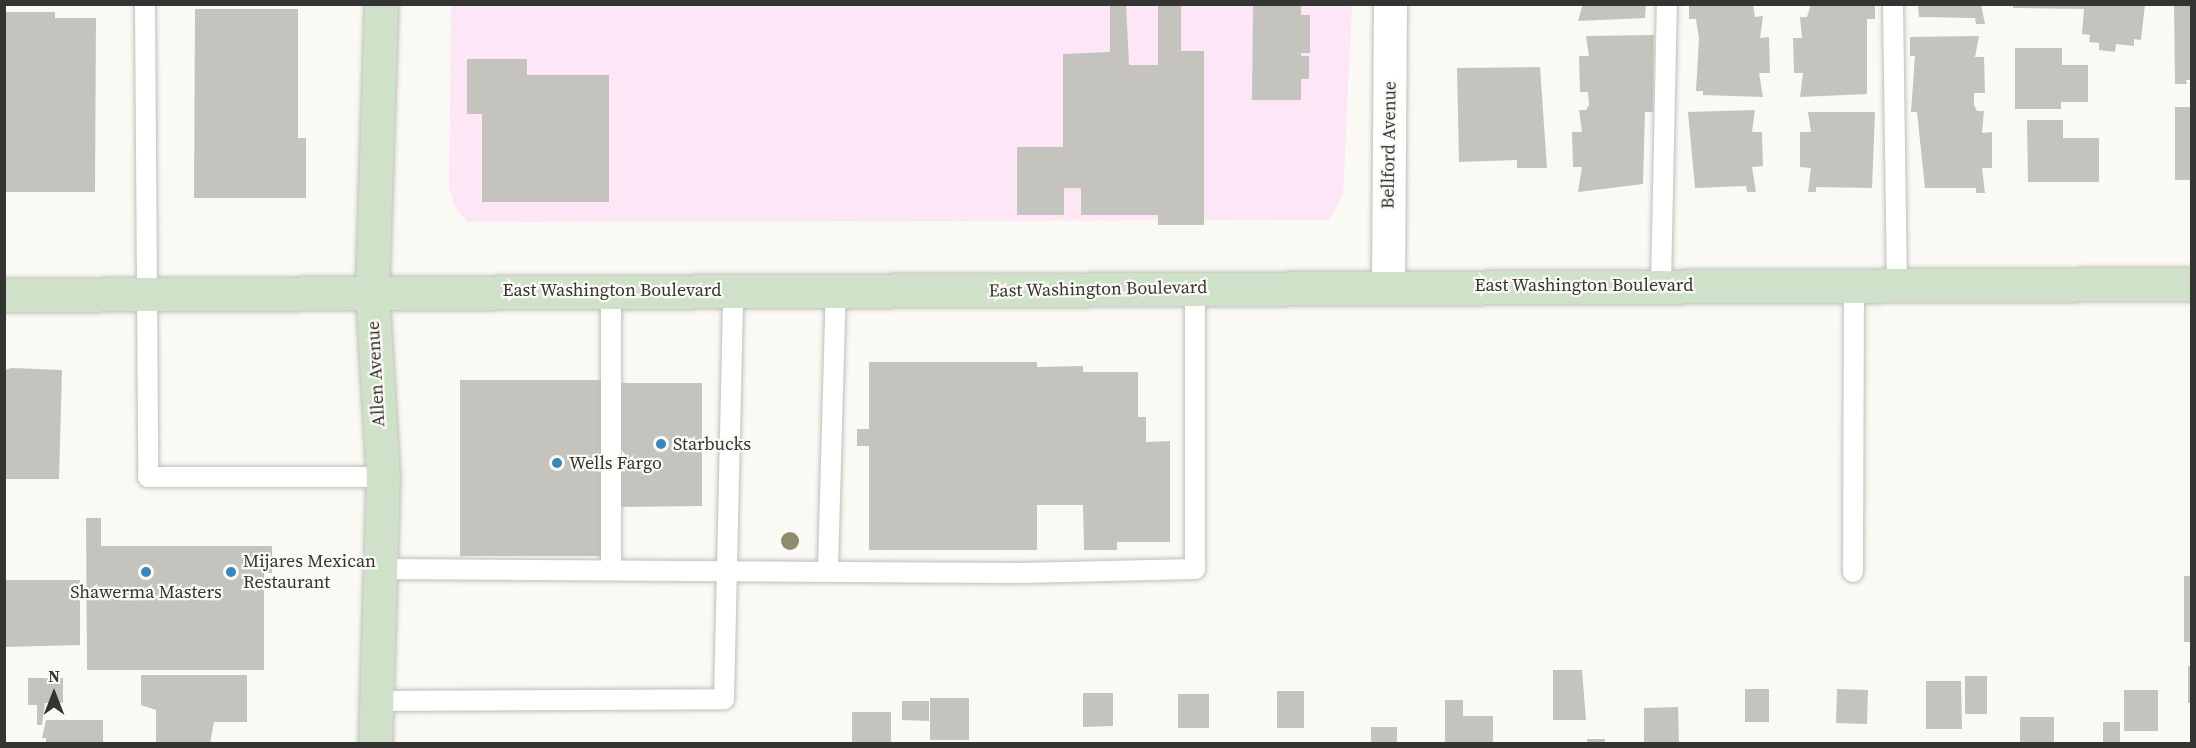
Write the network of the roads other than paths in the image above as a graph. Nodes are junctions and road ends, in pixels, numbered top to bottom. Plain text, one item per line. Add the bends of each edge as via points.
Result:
1 (145, 4) edge
2 (381, 4) edge
3 (1390, 4) edge
4 (1667, 4) edge
5 (1893, 4) edge
6 (2192, 284) edge
7 (1661, 285) junction
8 (1854, 285) junction
9 (1897, 285) junction
10 (1388, 286) junction
11 (1195, 288) junction
12 (611, 290) junction
13 (733, 290) junction
14 (836, 290) junction
15 (372, 291) junction
16 (150, 293) junction
17 (4, 295) edge
18 (382, 477) junction
19 (381, 569) junction
20 (828, 569) junction
21 (611, 570) junction
22 (727, 570) junction
23 (1853, 572) dead end
24 (376, 701) junction
25 (375, 744) edge

1 - 16 lane
2 - 15 main road, Allen Avenue
3 - 10 street, Bellford Avenue
4 - 7 lane
5 - 9 lane
6 - 9 main road, East Washington Boulevard
7 - 8 main road, East Washington Boulevard
7 - 10 main road, East Washington Boulevard
8 - 9 main road, East Washington Boulevard
8 - 23 lane
10 - 11 main road, East Washington Boulevard
11 - 14 main road, East Washington Boulevard
11 - 20 lane via 1195,569 1021,573
12 - 13 main road, East Washington Boulevard
12 - 15 main road, East Washington Boulevard
12 - 21 lane
13 - 14 main road, East Washington Boulevard
13 - 22 lane
14 - 20 lane
15 - 16 main road, East Washington Boulevard
15 - 18 main road, Allen Avenue
16 - 17 main road, East Washington Boulevard
16 - 18 lane via 148,477
18 - 19 main road, Allen Avenue
19 - 21 lane
19 - 24 main road, Allen Avenue
20 - 22 lane
21 - 22 lane
22 - 24 lane via 724,699
24 - 25 main road, Allen Avenue

